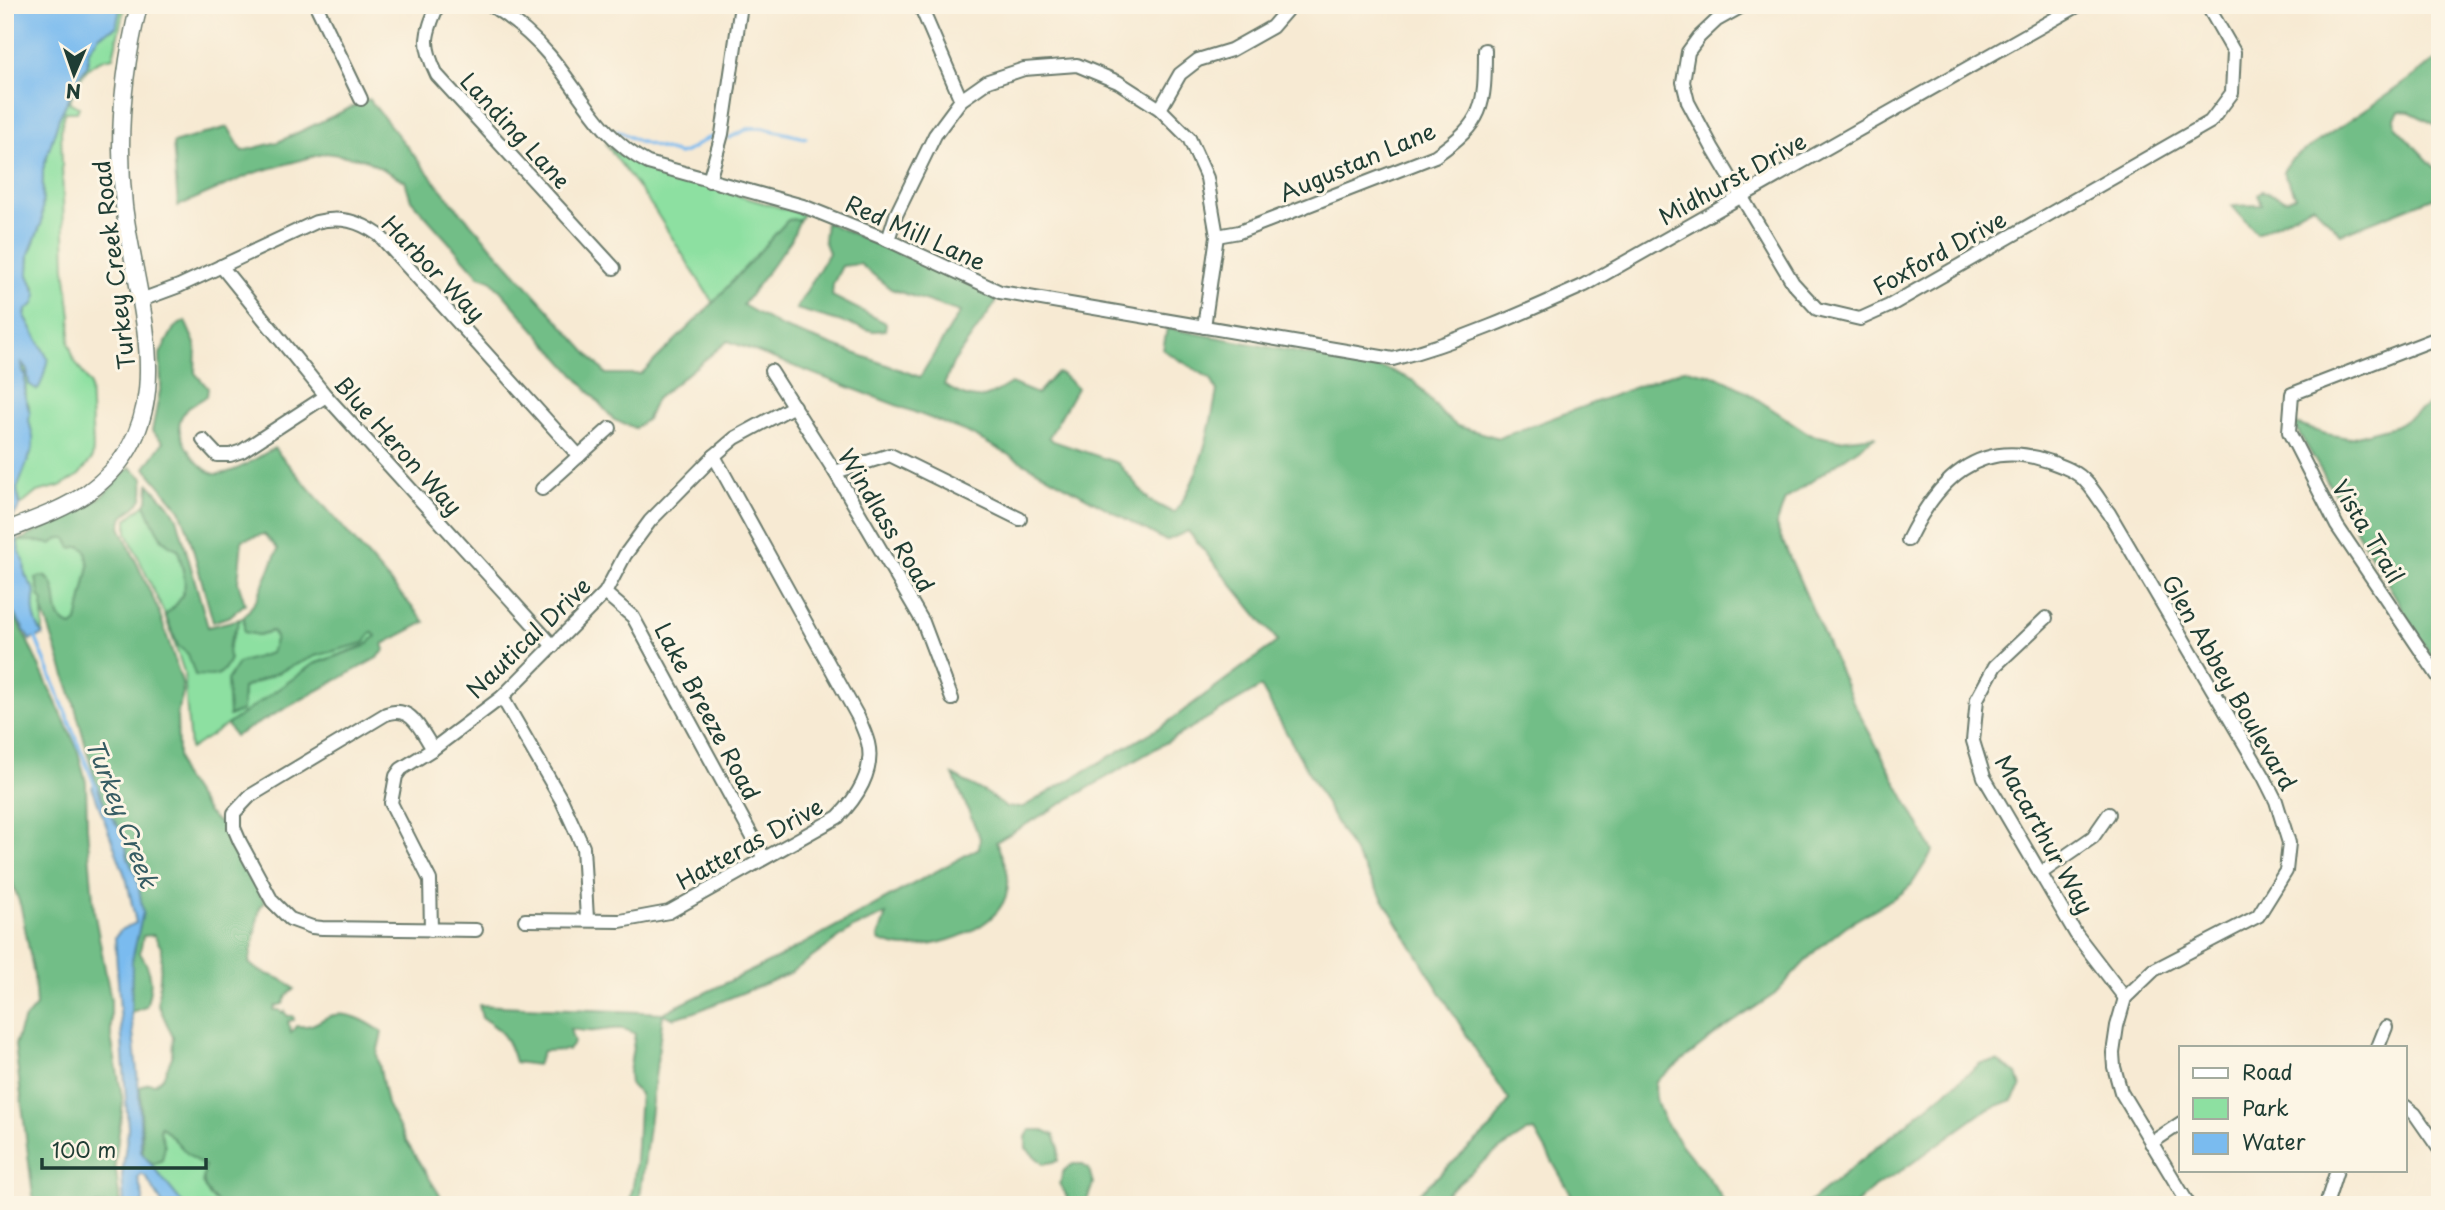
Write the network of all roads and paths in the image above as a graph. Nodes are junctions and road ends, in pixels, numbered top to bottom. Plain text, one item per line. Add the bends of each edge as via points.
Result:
1 (139, 5) edge
2 (316, 5) edge
3 (438, 5) edge
4 (491, 5) edge
5 (741, 5) edge
6 (920, 5) edge
7 (1291, 5) edge
8 (1744, 5) edge
9 (2079, 5) edge
10 (2207, 5) edge
11 (1485, 50) dead end
12 (361, 99) dead end
13 (961, 100) junction
14 (1160, 109) junction
15 (709, 181) junction
16 (1743, 197) junction
17 (1217, 236) junction
18 (888, 240) junction
19 (221, 266) junction
20 (614, 268) dead end
21 (141, 300) junction
22 (1203, 327) junction
23 (2440, 337) edge
24 (1393, 359) joint
25 (771, 370) dead end
26 (326, 396) junction
27 (794, 406) junction
28 (610, 428) dead end
29 (202, 440) dead end
30 (579, 456) junction
31 (714, 456) junction
32 (835, 472) junction
33 (542, 489) dead end
34 (1020, 519) dead end
35 (5, 531) edge
36 (1908, 540) dead end
37 (605, 593) junction
38 (2046, 618) dead end
39 (553, 646) junction
40 (2440, 679) edge
41 (502, 696) junction
42 (952, 699) dead end
43 (433, 749) junction
44 (2109, 814) dead end
45 (764, 858) junction
46 (2041, 873) junction
47 (587, 919) junction
48 (525, 920) dead end
49 (431, 930) junction
50 (476, 930) dead end
51 (2124, 998) junction
52 (2386, 1027) dead end
53 (2378, 1046) edge
54 (2406, 1107) edge
55 (2179, 1124) edge
56 (2151, 1143) junction
57 (2440, 1150) edge
58 (2336, 1172) edge
59 (2189, 1205) edge
60 (2326, 1205) edge

1 - 21 street, Turkey Creek Road via 127,69 122,164 124,205
2 - 12 street
3 - 20 street, Landing Lane via 425,35 427,55 437,75
4 - 15 street, Red Mill Lane via 548,53 611,138 648,163
5 - 15 street via 722,134
6 - 13 street
7 - 14 street via 1272,27 1231,50 1198,60 1181,74
8 - 16 street, Foxford Drive via 1699,37 1688,52 1683,82 1688,102
9 - 16 street, Midhurst Drive
10 - 16 street, Foxford Drive via 2234,52 2232,93 2210,122 1860,319 1817,309 1793,283
11 - 17 street, Augustan Lane via 1485,87 1478,117 1462,138 1435,156 1239,232
13 - 14 street via 988,81 1024,69 1077,65 1118,82
13 - 18 street via 935,135
14 - 17 street via 1189,138 1207,178
15 - 18 street, Red Mill Lane via 803,206
16 - 24 street, Midhurst Drive via 1585,285 1513,317
17 - 22 street
18 - 22 street, Red Mill Lane via 1000,292
19 - 21 street, Harbor Way
19 - 26 street, Blue Heron Way
19 - 30 street, Harbor Way via 316,222 338,219 365,226
21 - 35 street, Turkey Creek Road via 149,377 146,406 124,457 88,493
22 - 24 street, Red Mill Lane
23 - 40 street, Vista Trail via 2292,394 2289,432 2337,526
25 - 27 street, Windlass Road
26 - 29 street via 242,451 217,455
26 - 39 street, Blue Heron Way
27 - 31 street, Nautical Drive via 735,438
27 - 32 street, Windlass Road
28 - 30 street
30 - 33 street
31 - 37 street, Nautical Drive via 650,521
31 - 45 street, Hatteras Drive via 869,746 868,769 850,805 838,817
32 - 34 street via 891,455
32 - 42 street, Windlass Road via 923,622
36 - 51 street, Glen Abbey Boulevard via 1941,486 1970,465 2001,455 2031,456 2085,480 2109,513 2276,801 2288,843 2286,871 2258,916 2154,970
37 - 39 street, Nautical Drive
37 - 45 street, Lake Breeze Road via 633,617
38 - 46 street, Macarthur Way via 1995,666 1977,699 1973,741 1984,777
39 - 41 street, Nautical Drive
41 - 43 street, Nautical Drive
41 - 47 street via 583,847
43 - 49 street, Nautical Drive via 401,769 393,783 391,803 430,880
43 - 49 street via 411,717 392,712 250,796 233,818 236,833 272,901 290,919 323,929
44 - 46 street via 2093,836
45 - 47 street, Hatteras Drive via 669,912 620,920
46 - 51 street, Macarthur Way via 2076,934
47 - 48 street, Hatteras Drive
49 - 50 street
51 - 56 street via 2114,1067 2121,1092
52 - 53 street
54 - 57 street
55 - 56 street
56 - 59 street
58 - 60 street

